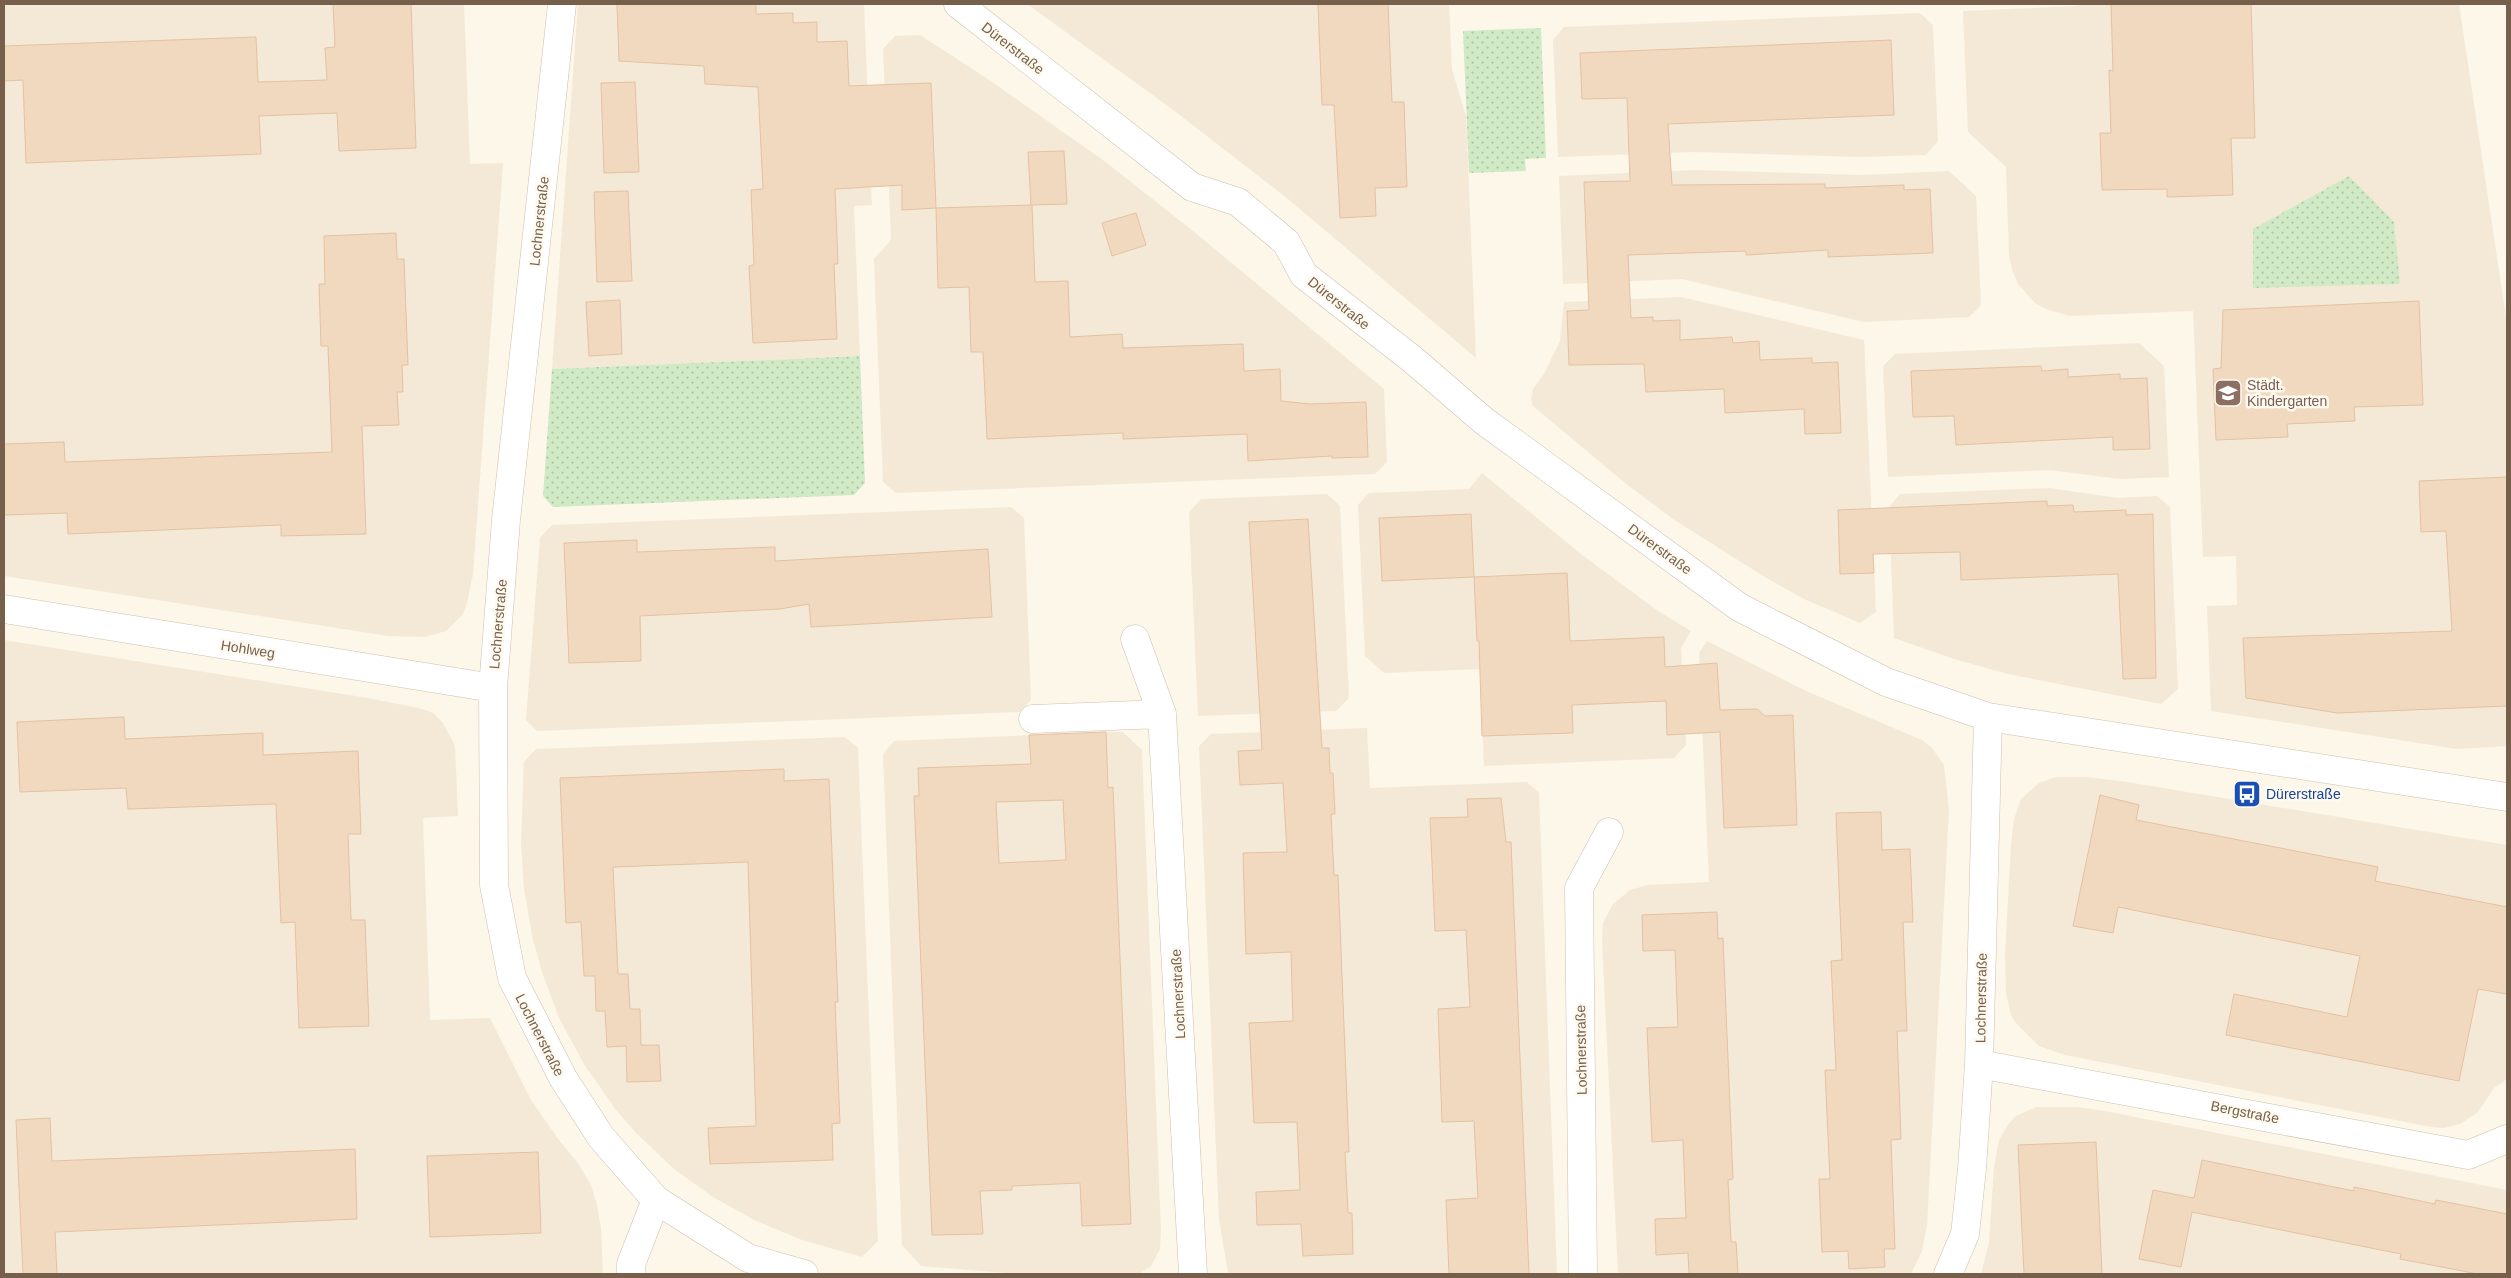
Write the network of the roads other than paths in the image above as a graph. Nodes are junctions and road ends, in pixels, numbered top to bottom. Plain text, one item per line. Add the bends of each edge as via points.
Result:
1 (562, 4) edge
2 (958, 4) edge
3 (4, 609) edge
4 (1135, 639) dead end
5 (493, 688) junction
6 (1162, 714) junction
7 (1988, 717) junction
8 (1033, 719) dead end
9 (2507, 797) edge
10 (1608, 832) dead end
11 (1979, 1064) junction
12 (2507, 1139) edge
13 (656, 1200) junction
14 (631, 1274) edge
15 (804, 1274) edge
16 (1194, 1274) edge
17 (1583, 1274) edge
18 (1948, 1274) edge

1 - 5 street, Lochnerstraße via 506,520
2 - 7 street, Dürerstraße via 1192,187 1238,202 1286,242 1304,275 1484,421 1739,607 1886,682
3 - 5 street, Hohlweg
4 - 6 street, Lochnerstraße
5 - 13 street, Lochnerstraße via 494,885 512,978 563,1078 600,1137
6 - 8 street
6 - 16 street, Lochnerstraße
7 - 9 street, Dürerstraße
7 - 11 street, Lochnerstraße
10 - 17 street, Lochnerstraße via 1579,888
11 - 12 street, Bergstraße via 2468,1155
11 - 18 street, Lochnerstraße via 1965,1234
13 - 14 street via 631,1264
13 - 15 street, Lochnerstraße via 748,1258

